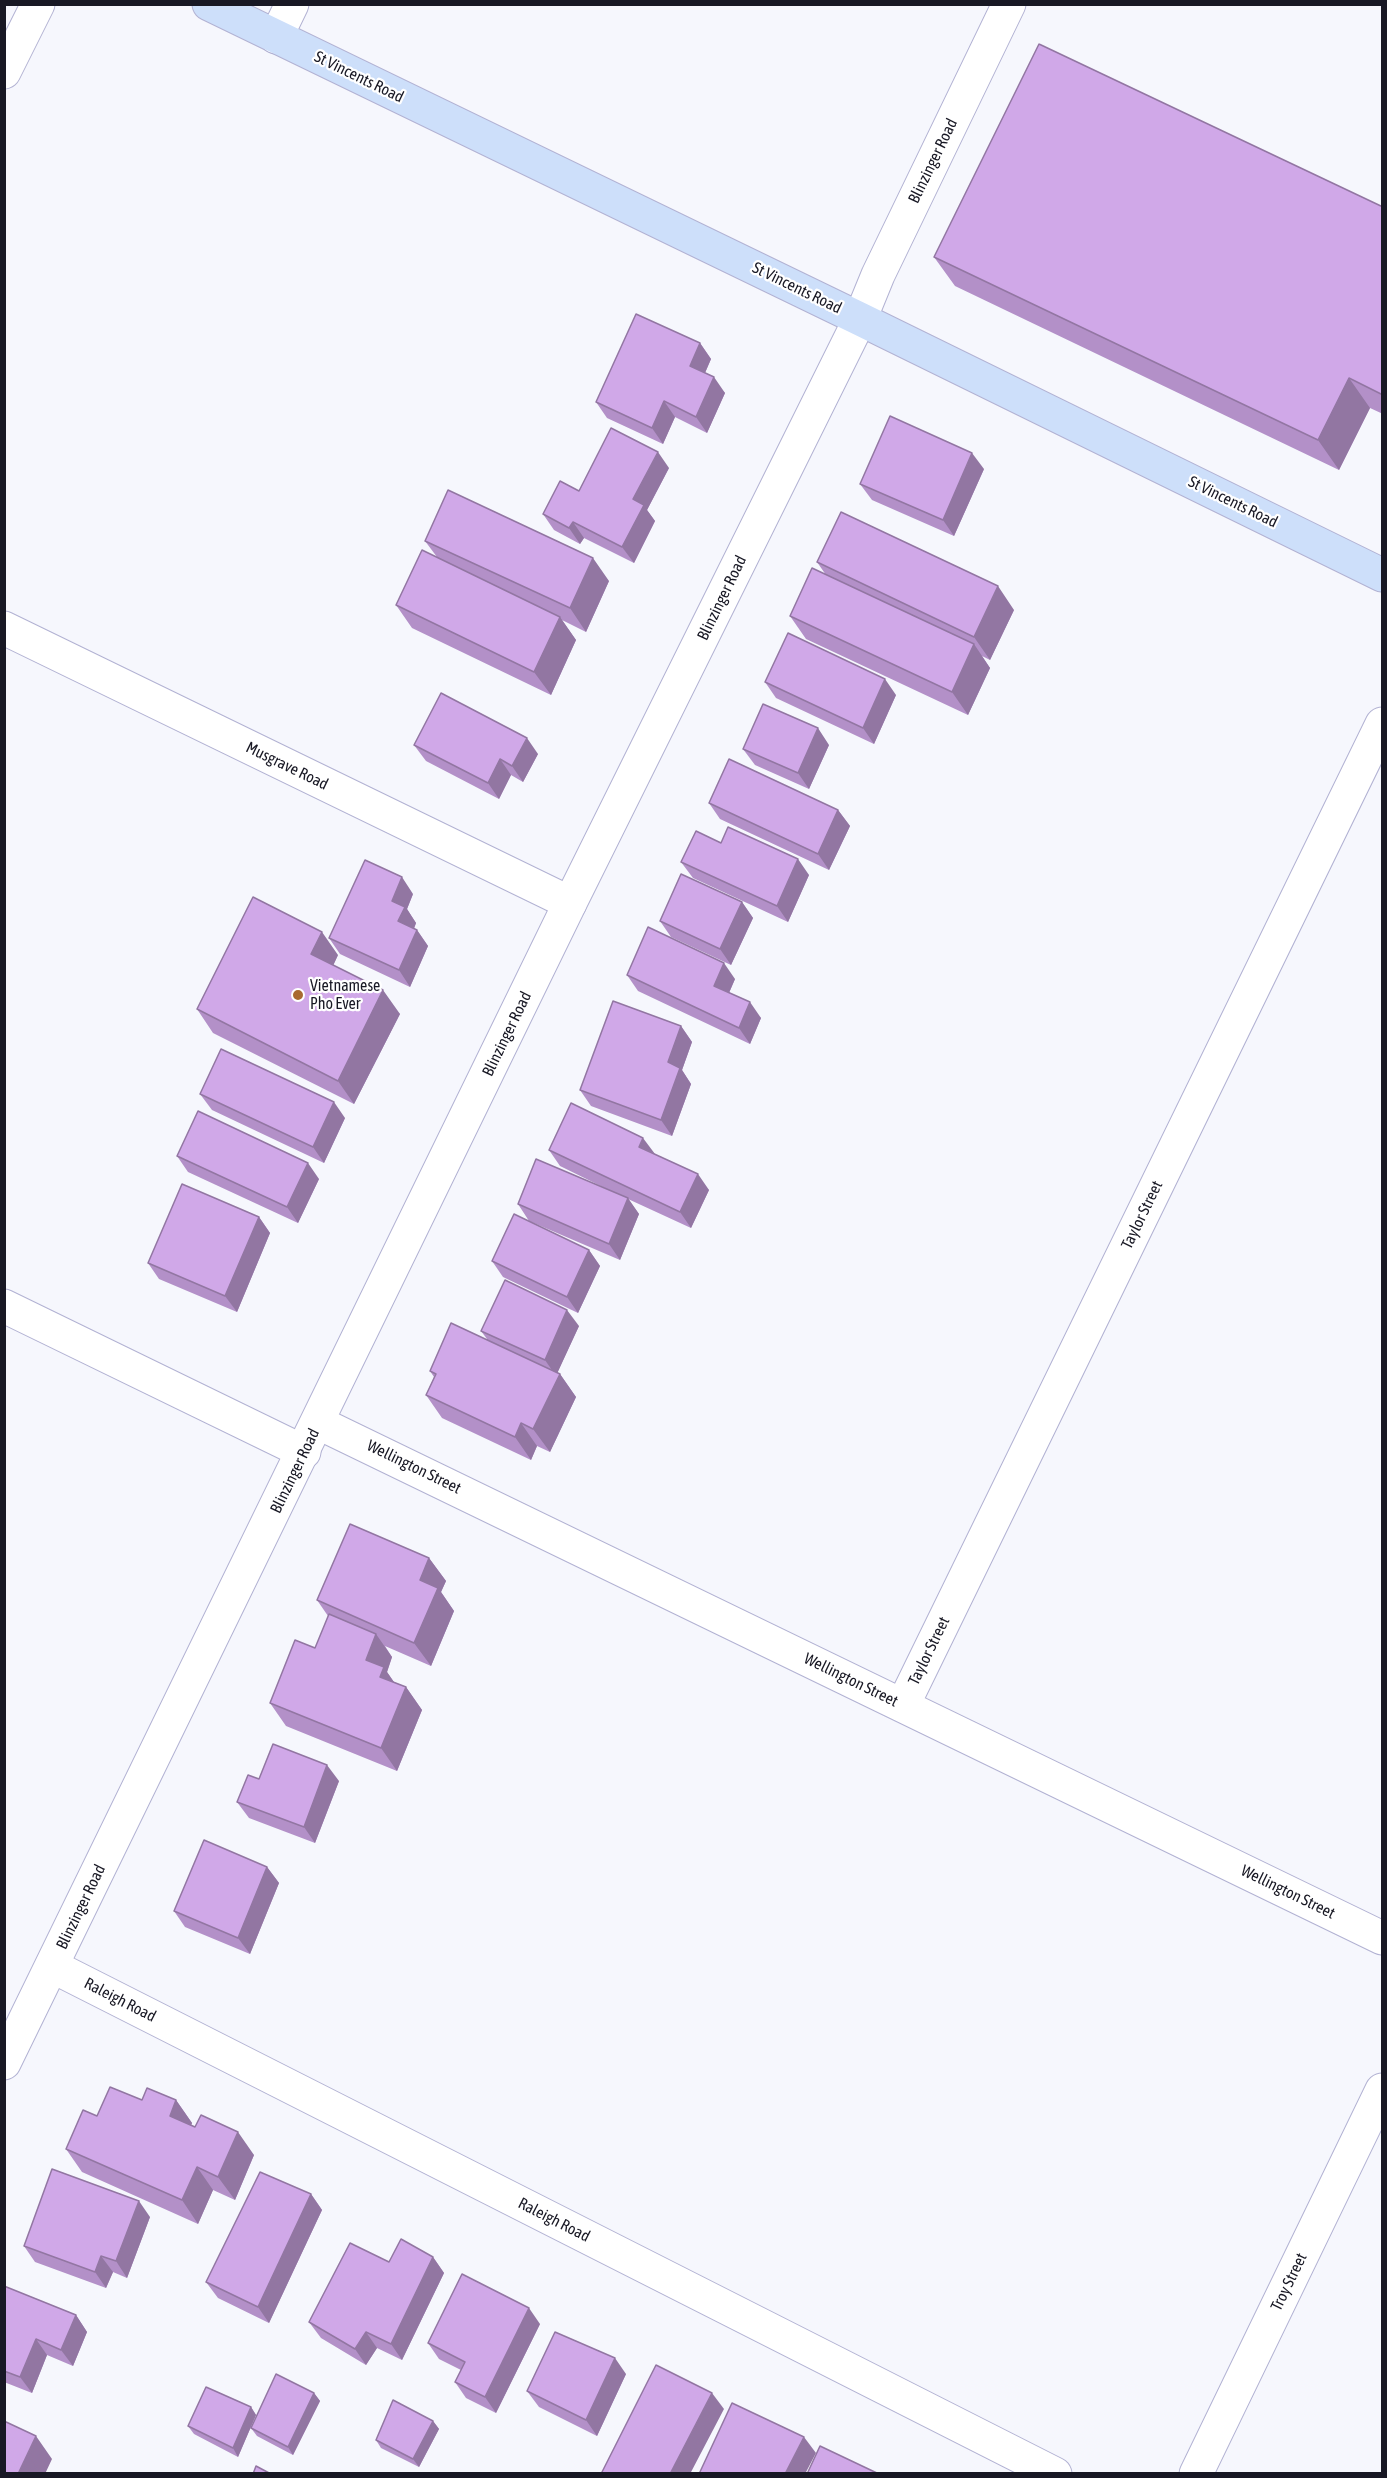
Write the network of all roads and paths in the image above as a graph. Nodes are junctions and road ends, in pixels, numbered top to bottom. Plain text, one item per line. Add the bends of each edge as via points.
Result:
1 (38, 4) edge
2 (209, 4) edge
3 (292, 4) edge
4 (1009, 4) edge
5 (276, 37) junction
6 (4, 72) edge
7 (860, 319) junction
8 (1383, 575) edge
9 (4, 628) edge
10 (1383, 724) edge
11 (570, 903) junction
12 (4, 1306) edge
13 (318, 1422) junction
14 (304, 1452) junction
15 (903, 1705) junction
16 (1383, 1938) edge
17 (52, 1966) junction
18 (4, 2063) edge
19 (1383, 2090) edge
20 (1055, 2474) edge
21 (1196, 2474) edge

1 - 6 street
2 - 5 main road, St Vincents Road
3 - 5 street
4 - 7 street, Blinzinger Road
5 - 7 main road, St Vincents Road
7 - 8 main road, St Vincents Road
7 - 11 street, Blinzinger Road
9 - 11 street, Musgrave Road
10 - 15 street, Taylor Street
11 - 13 street, Blinzinger Road
12 - 14 street
13 - 14 street, Blinzinger Road
13 - 15 street, Wellington Street
14 - 17 street, Blinzinger Road
15 - 16 street, Wellington Street
17 - 18 street, Blinzinger Road
17 - 20 street, Raleigh Road
19 - 21 street, Troy Street

